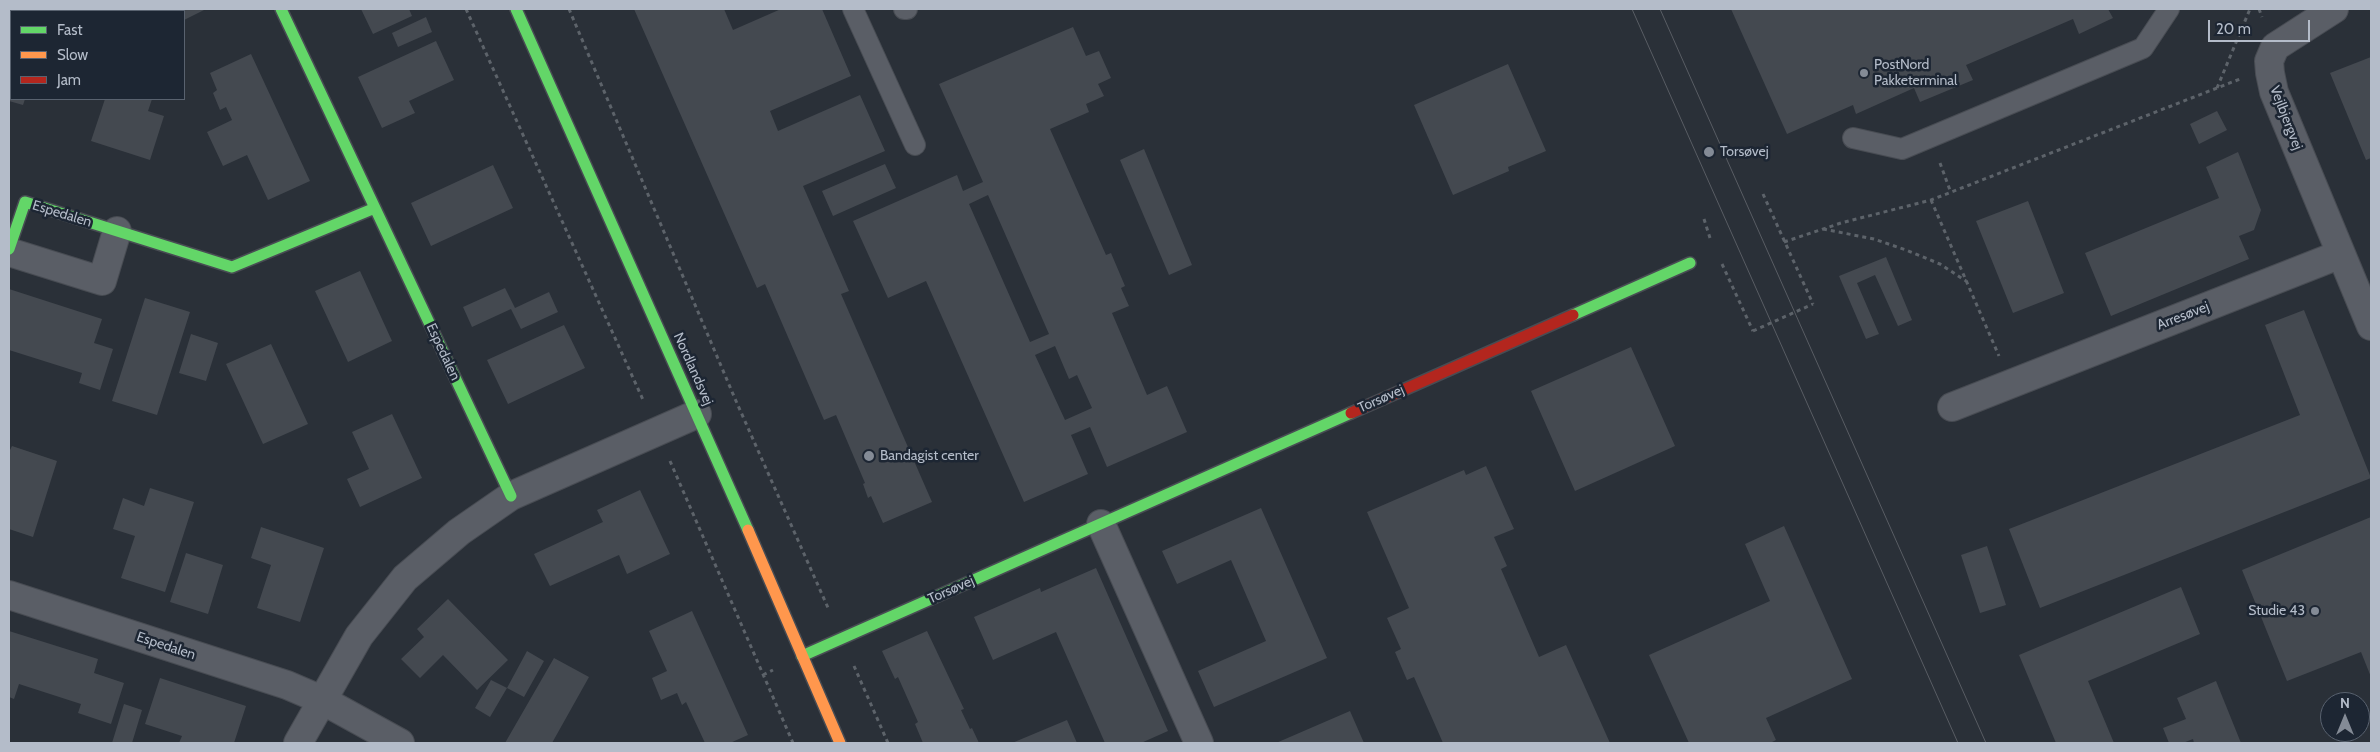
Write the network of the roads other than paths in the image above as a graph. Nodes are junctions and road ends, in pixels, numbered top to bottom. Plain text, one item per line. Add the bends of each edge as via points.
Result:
1 (281, 9) edge
2 (516, 9) edge
3 (853, 9) edge
4 (2169, 9) edge
5 (2334, 9) edge
6 (1853, 138) dead end
7 (915, 145) dead end
8 (375, 208) junction
9 (117, 231) junction
10 (9, 251) edge
11 (2341, 254) junction
12 (1690, 263) dead end
13 (2371, 326) edge
14 (1952, 408) dead end
15 (697, 414) junction
16 (511, 496) junction
17 (1101, 524) junction
18 (9, 594) edge
19 (802, 656) junction
20 (322, 700) junction
21 (298, 743) edge
22 (400, 743) edge
23 (840, 743) edge
24 (1199, 743) edge

1 - 8 street, Espedalen
2 - 15 street, Nordlandsvej
3 - 7 lane
4 - 6 lane via 2143,48 1902,149
5 - 11 street, Vejlbjergvej via 2275,47 2269,62 2274,92
8 - 9 street, Espedalen via 232,267
8 - 16 street, Espedalen
9 - 10 street, Espedalen via 25,202
9 - 10 street, Espedalen via 102,281
11 - 13 street
11 - 14 street, Arresøvej
12 - 17 street, Torsøvej
15 - 16 street
15 - 19 street, Nordlandsvej
16 - 20 street via 459,532 405,578 359,636
17 - 19 street, Torsøvej
17 - 24 street
18 - 20 street, Espedalen via 287,685
19 - 23 street, Nordlandsvej
20 - 21 street
20 - 22 street, Espedalen

